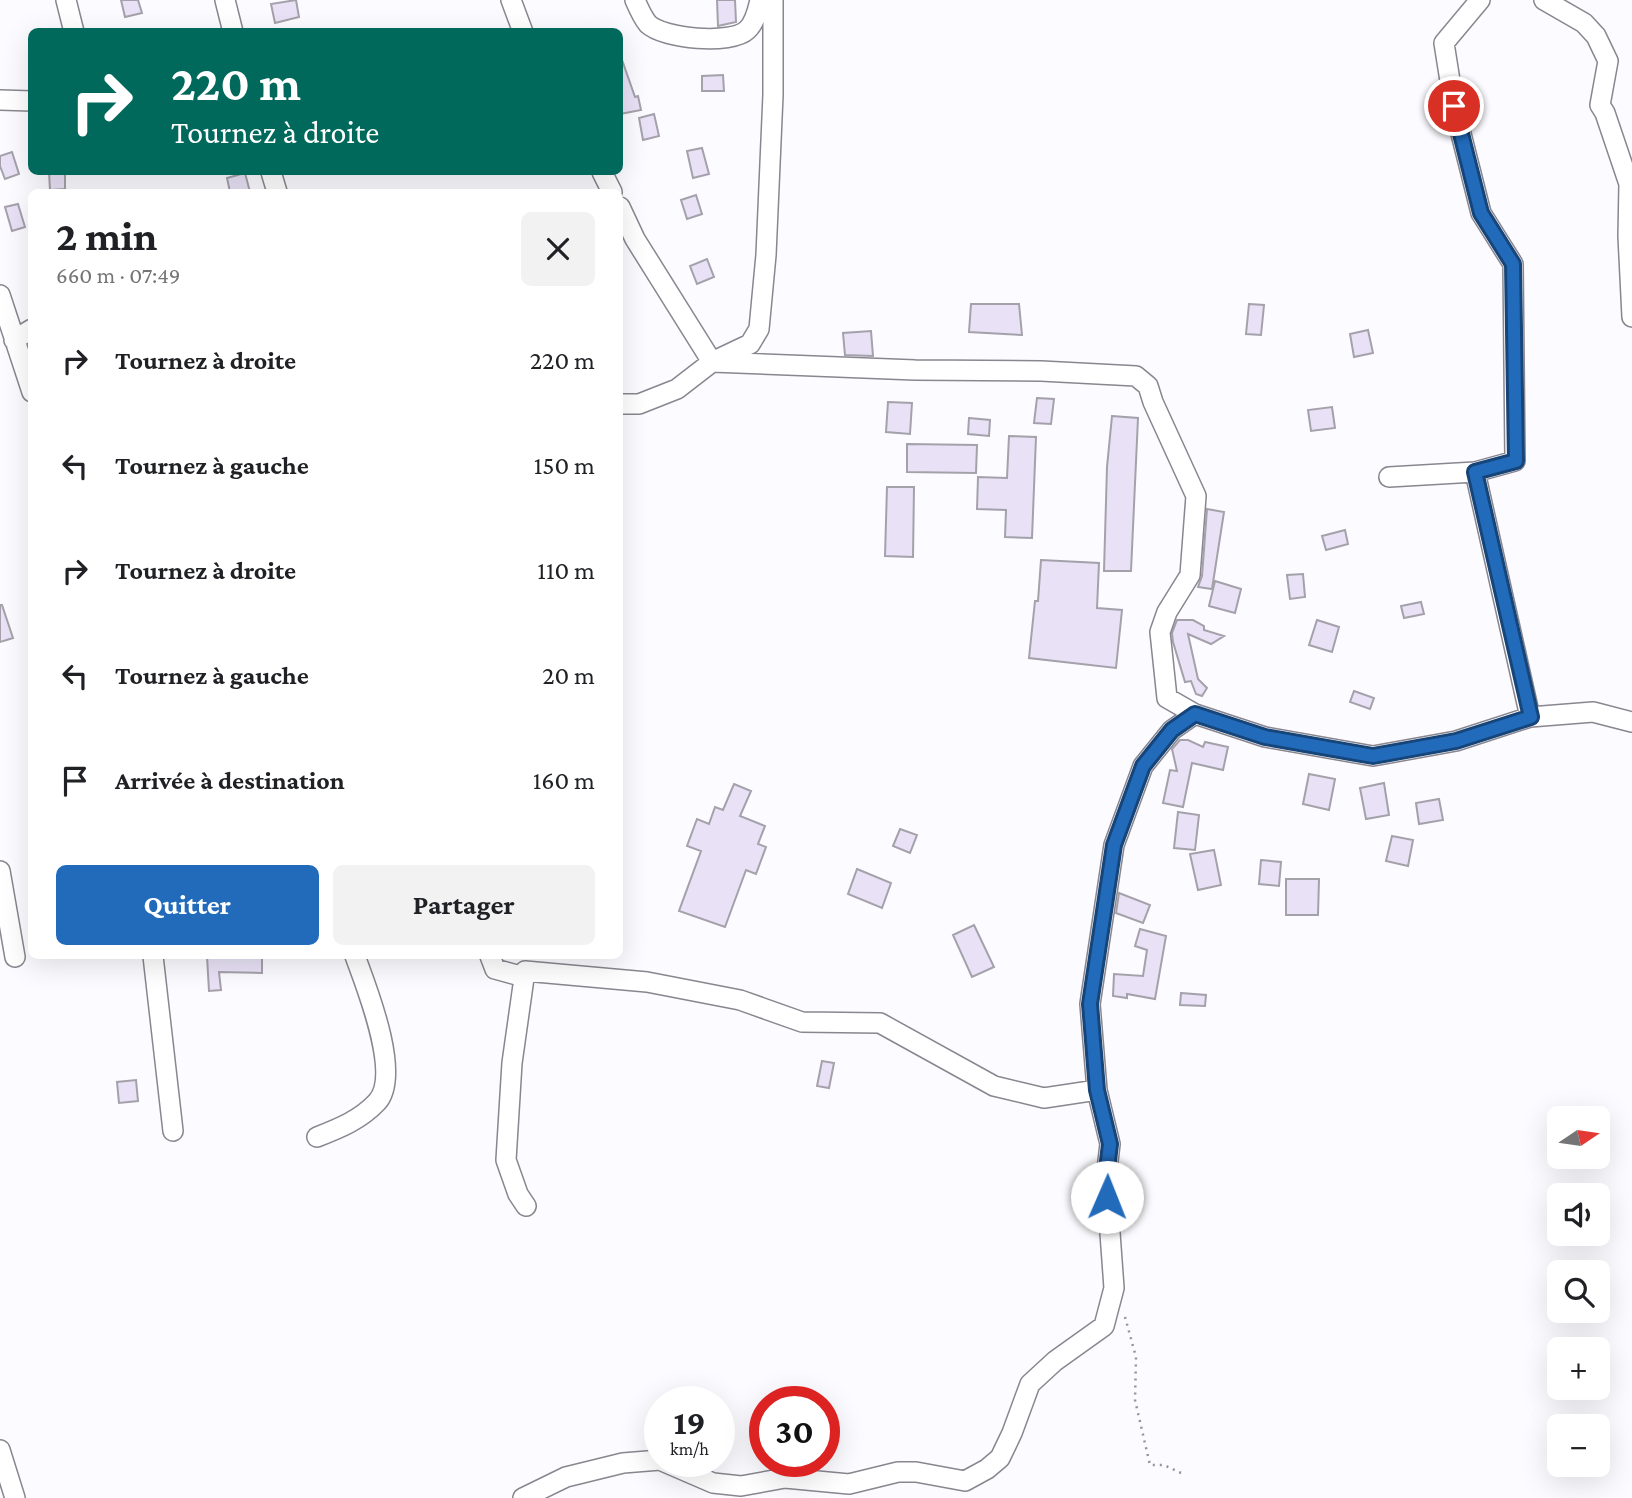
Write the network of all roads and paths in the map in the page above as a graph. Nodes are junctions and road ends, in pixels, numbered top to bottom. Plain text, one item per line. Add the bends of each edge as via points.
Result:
1 (66, 0) edge
2 (225, 0) edge
3 (511, 0) edge
4 (635, 0) edge
5 (760, 0) edge
6 (774, 0) edge
7 (1480, 0) edge
8 (1545, 0) edge
9 (73, 28) edge
10 (232, 28) edge
11 (522, 28) edge
12 (0, 100) edge
13 (28, 101) edge
14 (623, 213) edge
15 (0, 295) edge
16 (1632, 317) edge
17 (28, 331) edge
18 (14, 340) junction
19 (712, 362) junction
20 (28, 380) edge
21 (623, 404) edge
22 (1475, 472) junction
23 (1389, 477) dead end
24 (1195, 714) junction
25 (1531, 717) junction
26 (1632, 722) edge
27 (0, 871) edge
28 (15, 957) dead end
29 (153, 959) edge
30 (356, 959) edge
31 (491, 959) edge
32 (525, 974) junction
33 (1097, 1090) junction
34 (173, 1131) dead end
35 (317, 1136) dead end
36 (526, 1206) dead end
37 (1114, 1288) junction
38 (0, 1450) edge
39 (644, 1462) edge
40 (1181, 1472) dead end
41 (699, 1477) edge
42 (15, 1498) edge
43 (523, 1498) edge

1 - 9 street
2 - 10 street
3 - 11 street
4 - 5 street via 648,24 669,35 714,38 729,38 747,30
6 - 19 street via 760,329 750,344
7 - 22 street via 1444,43 1454,106 1481,213 1513,264 1516,461
8 - 16 street via 1584,23 1608,61 1600,105 1629,184
12 - 13 street
14 - 19 street
15 - 18 street
17 - 18 street
18 - 20 street
19 - 21 street via 677,389 639,404
19 - 24 street via 1136,376 1148,386 1196,496 1190,575 1160,632 1167,698
22 - 23 street
22 - 25 street
24 - 25 street via 1265,737 1373,756 1456,741
24 - 33 street via 1172,730 1143,766 1114,845 1090,1004
25 - 26 street via 1593,712
27 - 28 street
29 - 34 street
30 - 35 street via 380,1035 387,1079 379,1100 348,1126
31 - 32 street via 495,968
32 - 33 street via 647,982 740,1000 802,1022 880,1023 994,1086 1044,1098
32 - 36 street via 512,1063 506,1160
33 - 37 street via 1110,1144 1106,1178
37 - 40 path via 1136,1357 1135,1400 1150,1465
37 - 41 street via 1104,1326 1030,1384 1000,1458 965,1481 898,1472 849,1484 785,1478 741,1486
38 - 42 street
39 - 43 street via 566,1477

